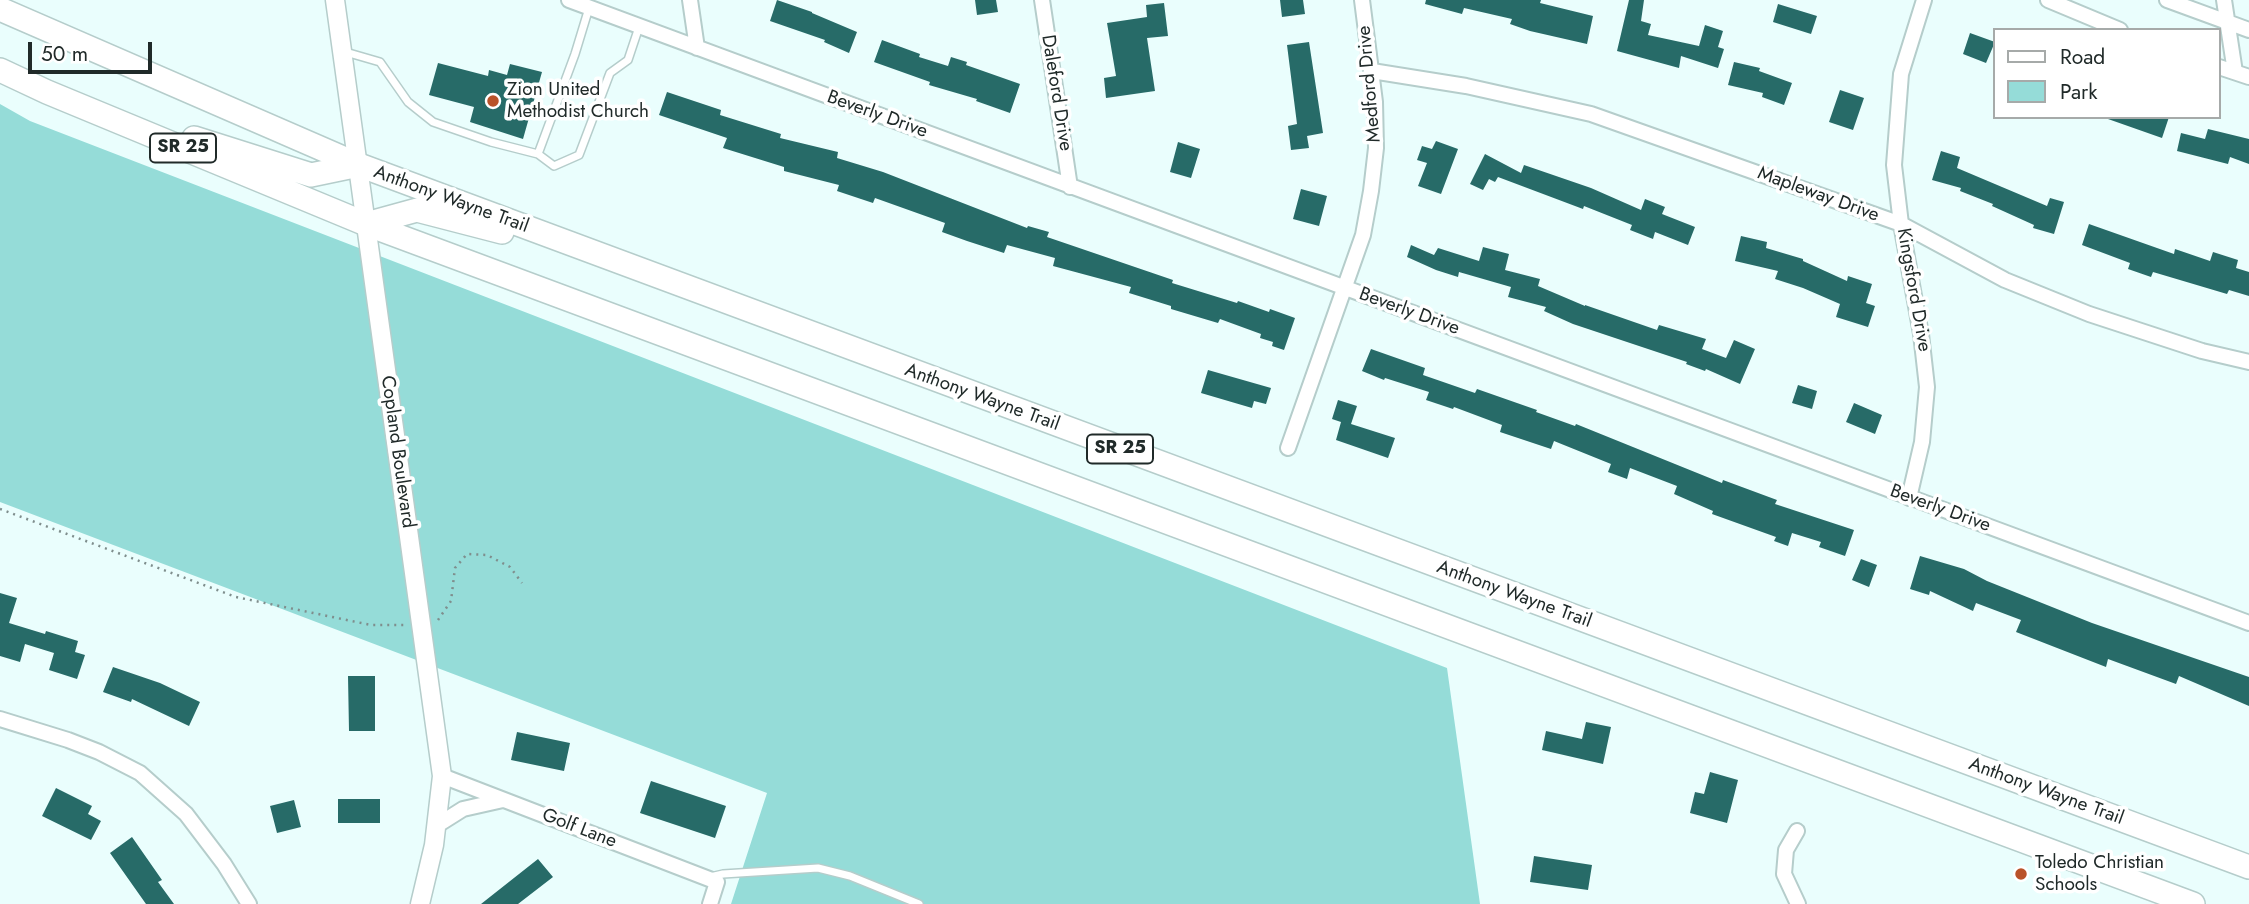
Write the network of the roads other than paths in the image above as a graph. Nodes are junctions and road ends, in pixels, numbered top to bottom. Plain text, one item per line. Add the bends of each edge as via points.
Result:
1 (335, 0) edge
2 (569, 0) edge
3 (690, 0) edge
4 (1042, 0) edge
5 (1362, 0) edge
6 (1924, 0) edge
7 (2048, 0) edge
8 (2167, 0) edge
9 (2224, 0) edge
10 (589, 8) junction
11 (0, 9) edge
12 (2228, 22) junction
13 (639, 27) junction
14 (2115, 28) edge
15 (2249, 30) edge
16 (696, 48) junction
17 (342, 51) junction
18 (2221, 68) edge
19 (0, 70) edge
20 (1372, 71) junction
21 (2242, 75) edge
22 (47, 92) junction
23 (538, 154) junction
24 (359, 165) junction
25 (1070, 187) junction
26 (366, 224) junction
27 (1901, 224) junction
28 (618, 262) junction
29 (1345, 289) junction
30 (2249, 362) edge
31 (1288, 448) dead end
32 (1909, 498) junction
33 (2249, 623) edge
34 (0, 719) edge
35 (442, 776) junction
36 (504, 800) junction
37 (436, 826) junction
38 (1797, 831) dead end
39 (2249, 867) edge
40 (712, 880) junction
41 (249, 904) edge
42 (419, 904) edge
43 (710, 904) edge
44 (919, 904) edge
45 (1798, 904) edge
46 (2193, 904) edge

1 - 17 street, Copland Boulevard
2 - 10 street, Beverly Drive
3 - 16 street
4 - 25 street, Daleford Drive
5 - 20 street, Medford Drive
6 - 27 street, Kingsford Drive via 1900,74 1894,165
7 - 14 street
8 - 12 street
9 - 12 street
10 - 13 street, Beverly Drive
10 - 23 lane
11 - 24 highway, Anthony Wayne Trail / SR 25
12 - 15 street
12 - 21 street
13 - 16 street, Beverly Drive
13 - 23 lane via 628,60 610,73 579,155 554,166
16 - 25 street, Beverly Drive
17 - 23 lane via 380,62 408,102 433,122
17 - 24 street, Copland Boulevard
18 - 21 street
19 - 22 highway, SR 25
20 - 27 street, Mapleway Drive via 1591,114
20 - 29 street, Medford Drive via 1376,148 1371,191 1363,235
22 - 24 highway via 311,175
22 - 26 highway, SR 25
24 - 26 street, Copland Boulevard
24 - 28 highway, Anthony Wayne Trail / SR 25
25 - 29 street, Beverly Drive
26 - 28 highway via 417,211
26 - 35 street, Copland Boulevard
26 - 46 highway, SR 25
27 - 30 street, Mapleway Drive via 2005,280 2089,314
27 - 32 street, Kingsford Drive via 1927,387 1922,442
28 - 39 highway, Anthony Wayne Trail / SR 25
29 - 31 street, Medford Drive
29 - 32 street, Beverly Drive
32 - 33 street, Beverly Drive
34 - 41 street via 68,740 140,773 186,814
35 - 36 street, Golf Lane
35 - 37 street, Copland Boulevard
36 - 37 street via 463,809
36 - 40 street, Golf Lane
37 - 42 street, Copland Boulevard
38 - 45 street via 1786,850 1784,873
40 - 43 street
40 - 44 lane via 723,874 818,868

